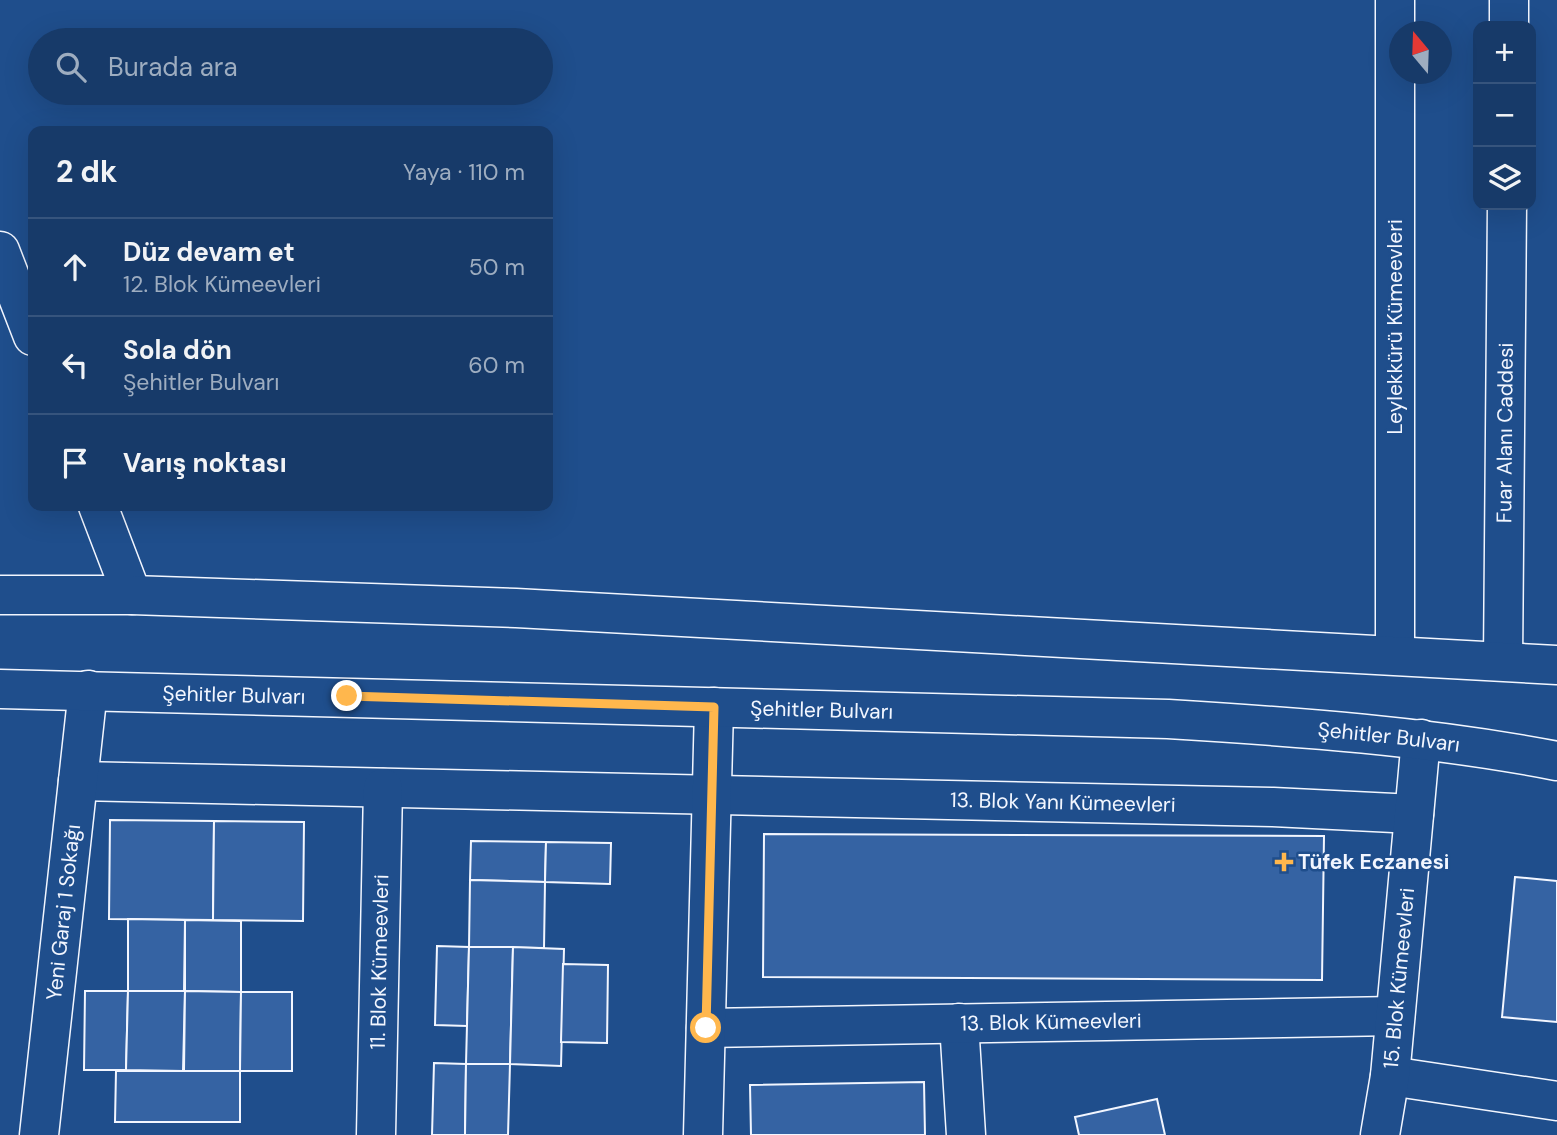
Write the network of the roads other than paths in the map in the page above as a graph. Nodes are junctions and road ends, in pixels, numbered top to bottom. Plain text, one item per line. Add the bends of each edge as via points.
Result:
1 (1395, 0) edge
2 (1509, 0) edge
3 (1509, 21) edge
4 (1507, 210) edge
5 (0, 251) edge
6 (28, 323) edge
7 (100, 511) edge
8 (0, 594) edge
9 (132, 595) junction
10 (1395, 655) junction
11 (1503, 661) junction
12 (1557, 664) edge
13 (0, 689) edge
14 (88, 690) junction
15 (714, 707) junction
16 (1421, 739) junction
17 (1557, 761) edge
18 (78, 781) junction
19 (383, 788) junction
20 (711, 795) junction
21 (1414, 814) junction
22 (1395, 1016) junction
23 (959, 1023) junction
24 (706, 1028) junction
25 (1390, 1076) junction
26 (1557, 1101) edge
27 (39, 1135) edge
28 (376, 1135) edge
29 (703, 1135) edge
30 (966, 1135) edge
31 (1380, 1135) edge

1 - 10 street, Leylekkürü Kümeevleri
2 - 3 street
4 - 11 street, Fuar Alanı Caddesi
5 - 6 street
7 - 9 street
8 - 9 street
9 - 10 street via 516,608
10 - 11 street
11 - 12 street
13 - 14 street, Şehitler Bulvarı
14 - 15 street, Şehitler Bulvarı
14 - 18 street, Yeni Garaj 1 Sokağı
15 - 16 street, Şehitler Bulvarı via 1168,719
15 - 20 street
16 - 17 street, Şehitler Bulvarı
16 - 21 street, 15. Blok Kümeevleri
18 - 19 street
18 - 27 street, Yeni Garaj 1 Sokağı
19 - 20 street
19 - 28 street, 11. Blok Kümeevleri
20 - 21 street, 13. Blok Yanı Kümeevleri
20 - 24 street
21 - 22 street, 15. Blok Kümeevleri
22 - 23 street, 13. Blok Kümeevleri
22 - 25 street, 15. Blok Kümeevleri
23 - 24 street, 13. Blok Kümeevleri
23 - 30 street
24 - 29 street
25 - 26 street
25 - 31 street, 15. Blok Kümeevleri

